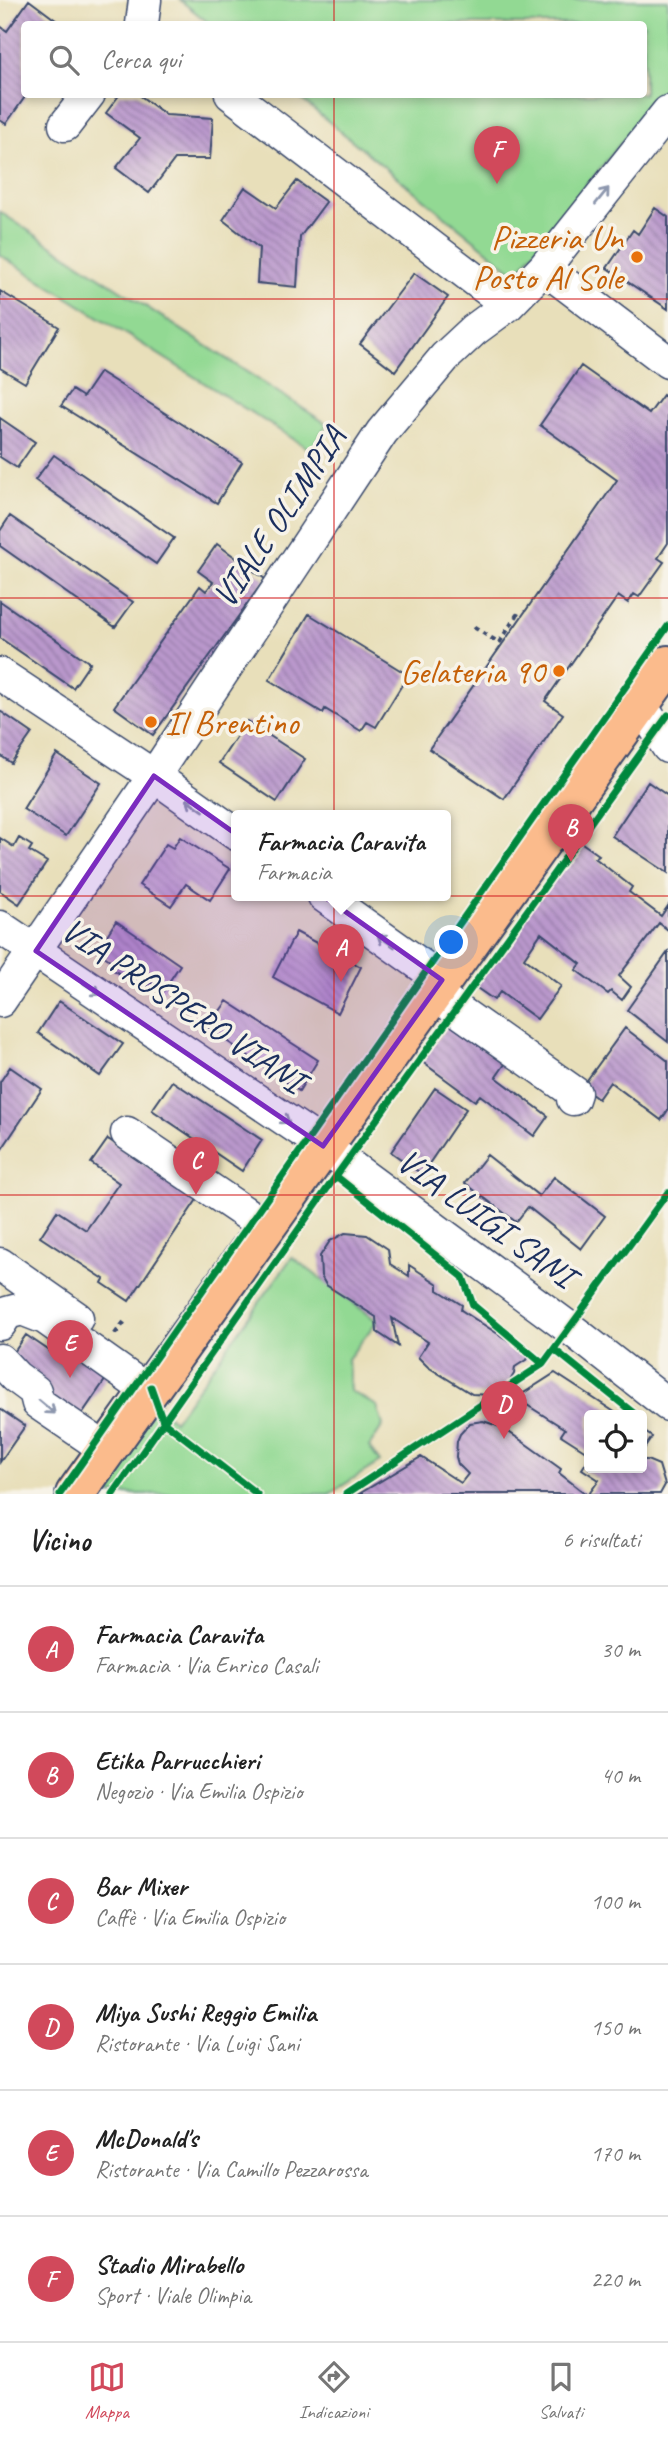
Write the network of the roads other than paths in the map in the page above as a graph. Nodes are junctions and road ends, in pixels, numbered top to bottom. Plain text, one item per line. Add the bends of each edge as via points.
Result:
1 (145, 0) edge
2 (142, 21) edge
3 (86, 98) edge
4 (236, 98) edge
5 (668, 112) edge
6 (65, 125) dead end
7 (544, 268) junction
8 (508, 305) junction
9 (668, 362) edge
10 (668, 665) edge
11 (0, 674) edge
12 (640, 704) junction
13 (668, 747) edge
14 (155, 776) junction
15 (231, 830) edge
16 (330, 901) edge
17 (0, 927) edge
18 (36, 951) junction
19 (438, 987) junction
20 (0, 1001) edge
21 (573, 1098) dead end
22 (127, 1133) dead end
23 (323, 1146) junction
24 (265, 1227) junction
25 (0, 1264) edge
26 (0, 1324) edge
27 (117, 1331) dead end
28 (0, 1360) edge
29 (148, 1391) junction
30 (668, 1405) edge
31 (107, 1450) junction
32 (75, 1494) edge

1 - 2 street
3 - 6 street
4 - 8 street
7 -> 5 street, VIALE OLIMPIA
7 - 8 street, VIALE OLIMPIA
7 - 9 street
8 - 14 street, VIALE OLIMPIA via 445,357 382,432
10 - 12 main road
11 - 14 street
12 - 13 street
12 - 19 main road
15 -> 14 street
14 - 18 street, VIALE OLIMPIA
19 -> 16 street
17 - 18 street, VIA PROSPERO VIANI
18 - 20 street, VIALE OLIMPIA
18 -> 23 street, VIA PROSPERO VIANI
19 - 21 street via 575,1093
19 - 23 main road
22 - 24 street
23 - 24 main road
23 - 30 street, VIA LUIGI SANI
24 - 29 main road
25 - 27 street
26 - 29 street via 7,1313 22,1309 45,1318
28 -> 31 street via 35,1391 38,1403
29 - 31 main road
31 - 32 main road

